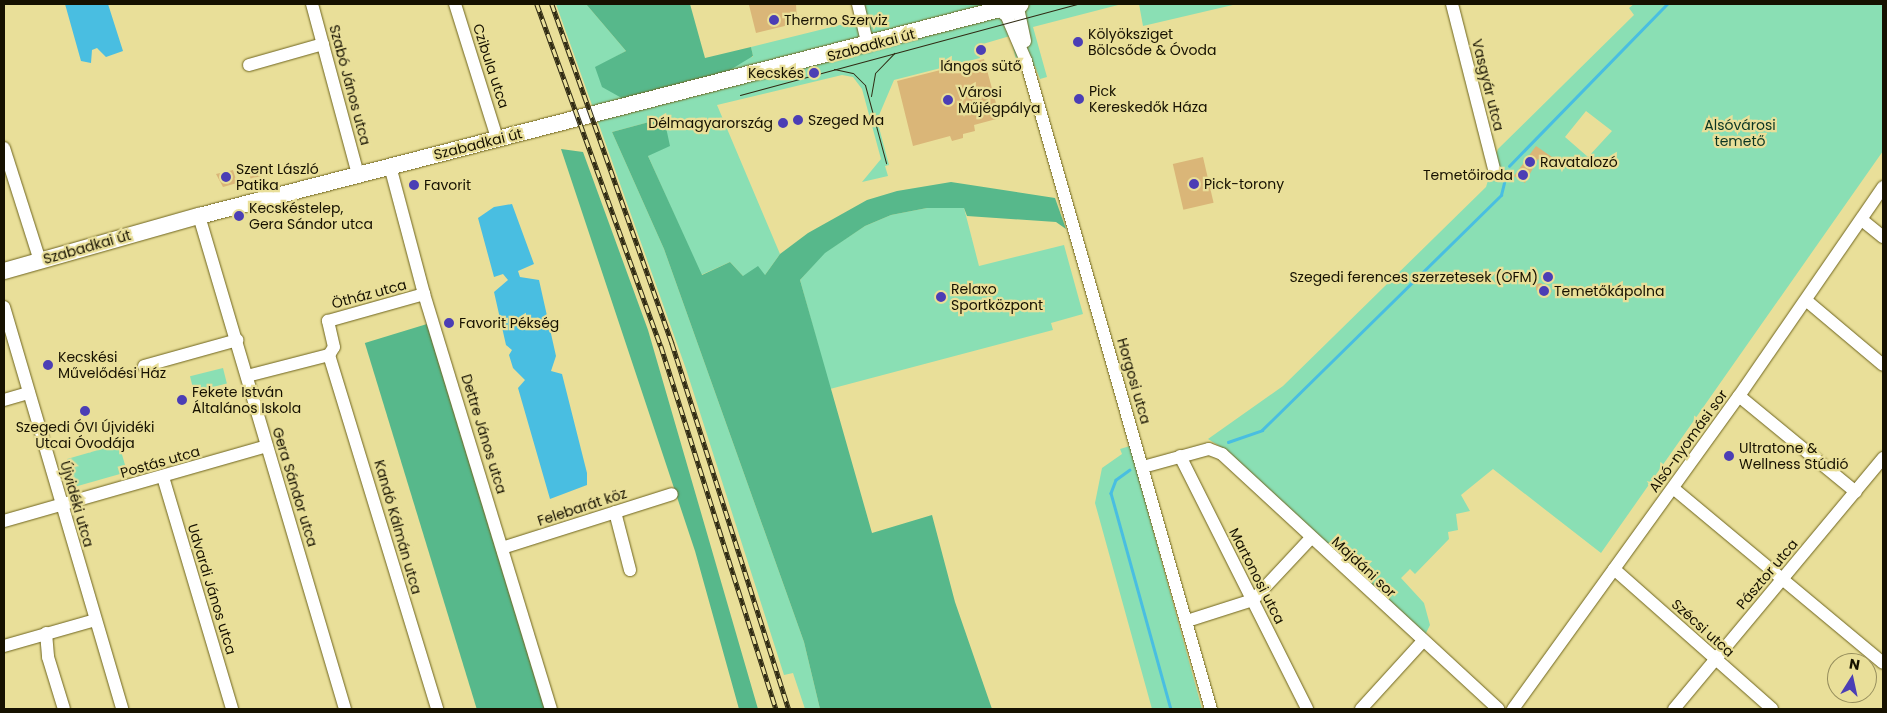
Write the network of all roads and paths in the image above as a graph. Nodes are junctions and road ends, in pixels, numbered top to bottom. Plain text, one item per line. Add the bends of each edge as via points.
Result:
1 (312, 4) edge
2 (455, 4) edge
3 (858, 4) edge
4 (1452, 4) edge
5 (1004, 7) edge
6 (323, 44) junction
7 (868, 46) junction
8 (249, 65) dead end
9 (497, 138) junction
10 (4, 148) edge
11 (390, 166) junction
12 (1495, 173) dead end
13 (358, 174) junction
14 (1883, 187) edge
15 (199, 216) junction
16 (1862, 220) junction
17 (1883, 237) edge
18 (40, 261) junction
19 (4, 271) edge
20 (424, 294) junction
21 (1806, 301) junction
22 (4, 307) edge
23 (237, 340) junction
24 (329, 355) junction
25 (1883, 365) edge
26 (144, 366) dead end
27 (247, 376) junction
28 (29, 392) junction
29 (1739, 396) junction
30 (4, 400) edge
31 (267, 446) junction
32 (1180, 456) junction
33 (1883, 458) edge
34 (1143, 467) junction
35 (162, 477) junction
36 (1673, 488) junction
37 (1856, 492) junction
38 (672, 494) dead end
39 (62, 505) junction
40 (615, 512) junction
41 (4, 522) edge
42 (1311, 538) junction
43 (502, 548) junction
44 (1614, 569) junction
45 (630, 570) dead end
46 (1782, 580) junction
47 (1253, 600) junction
48 (95, 620) junction
49 (1187, 621) junction
50 (46, 633) junction
51 (1422, 642) junction
52 (4, 646) edge
53 (1716, 659) junction
54 (1883, 663) edge
55 (64, 709) edge
56 (122, 709) edge
57 (232, 709) edge
58 (345, 709) edge
59 (437, 709) edge
60 (551, 709) edge
61 (1211, 709) edge
62 (1306, 709) edge
63 (1361, 709) edge
64 (1498, 709) edge
65 (1513, 709) edge
66 (1674, 709) edge
67 (1772, 709) edge

1 - 6 street, Szabó János utca
2 - 9 street, Czibula utca
3 - 7 street
4 - 12 street, Vasgyár utca
5 - 7 main road, Szabadkai út
5 - 34 street, Horgosi utca via 1026,61
6 - 8 street
6 - 13 street, Szabó János utca
7 - 9 main road, Szabadkai út
9 - 11 main road, Szabadkai út
10 - 18 street
11 - 13 main road, Szabadkai út
11 - 20 street, Dettre János utca
13 - 15 main road, Szabadkai út
14 - 16 street, Alsó-nyomási sor
15 - 18 main road, Szabadkai út
15 - 23 street, Gera Sándor utca
16 - 17 street
16 - 21 street, Alsó-nyomási sor
18 - 19 main road, Szabadkai út
20 - 24 street, Ötház utca via 328,321 334,346
20 - 43 street, Dettre János utca
21 - 25 street
21 - 29 street, Alsó-nyomási sor
22 - 28 street, Újvidéki utca
23 - 26 street
23 - 27 street, Gera Sándor utca
24 - 27 street
24 - 59 street, Kandó Kálmán utca
27 - 31 street, Gera Sándor utca
28 - 30 street
28 - 39 street, Újvidéki utca
29 - 36 street, Alsó-nyomási sor
29 - 37 street
31 - 35 street, Postás utca
31 - 58 street, Gera Sándor utca
32 - 34 street
32 - 42 street, Majdáni sor via 1209,449 1222,454
32 - 47 street, Martonosi utca
33 - 37 street, Pásztor utca
34 - 49 street, Horgosi utca
35 - 39 street, Postás utca
35 - 57 street, Udvardi János utca
36 - 44 street, Alsó-nyomási sor
36 - 46 street
37 - 46 street, Pásztor utca
38 - 40 street, Felebarát köz
39 - 41 street, Postás utca
39 - 48 street, Újvidéki utca
40 - 43 street, Felebarát köz
40 - 45 street
42 - 47 street
42 - 51 street, Majdáni sor
43 - 60 street, Dettre János utca
44 - 53 street, Szécsi utca
44 - 65 street, Alsó-nyomási sor
46 - 53 street, Pásztor utca
46 - 54 street
47 - 49 street
47 - 62 street, Martonosi utca
48 - 50 street
48 - 56 street, Újvidéki utca
49 - 61 street, Horgosi utca
50 - 52 street
50 - 55 street via 48,656
51 - 63 street
51 - 64 street, Majdáni sor
53 - 66 street, Pásztor utca
53 - 67 street, Szécsi utca

